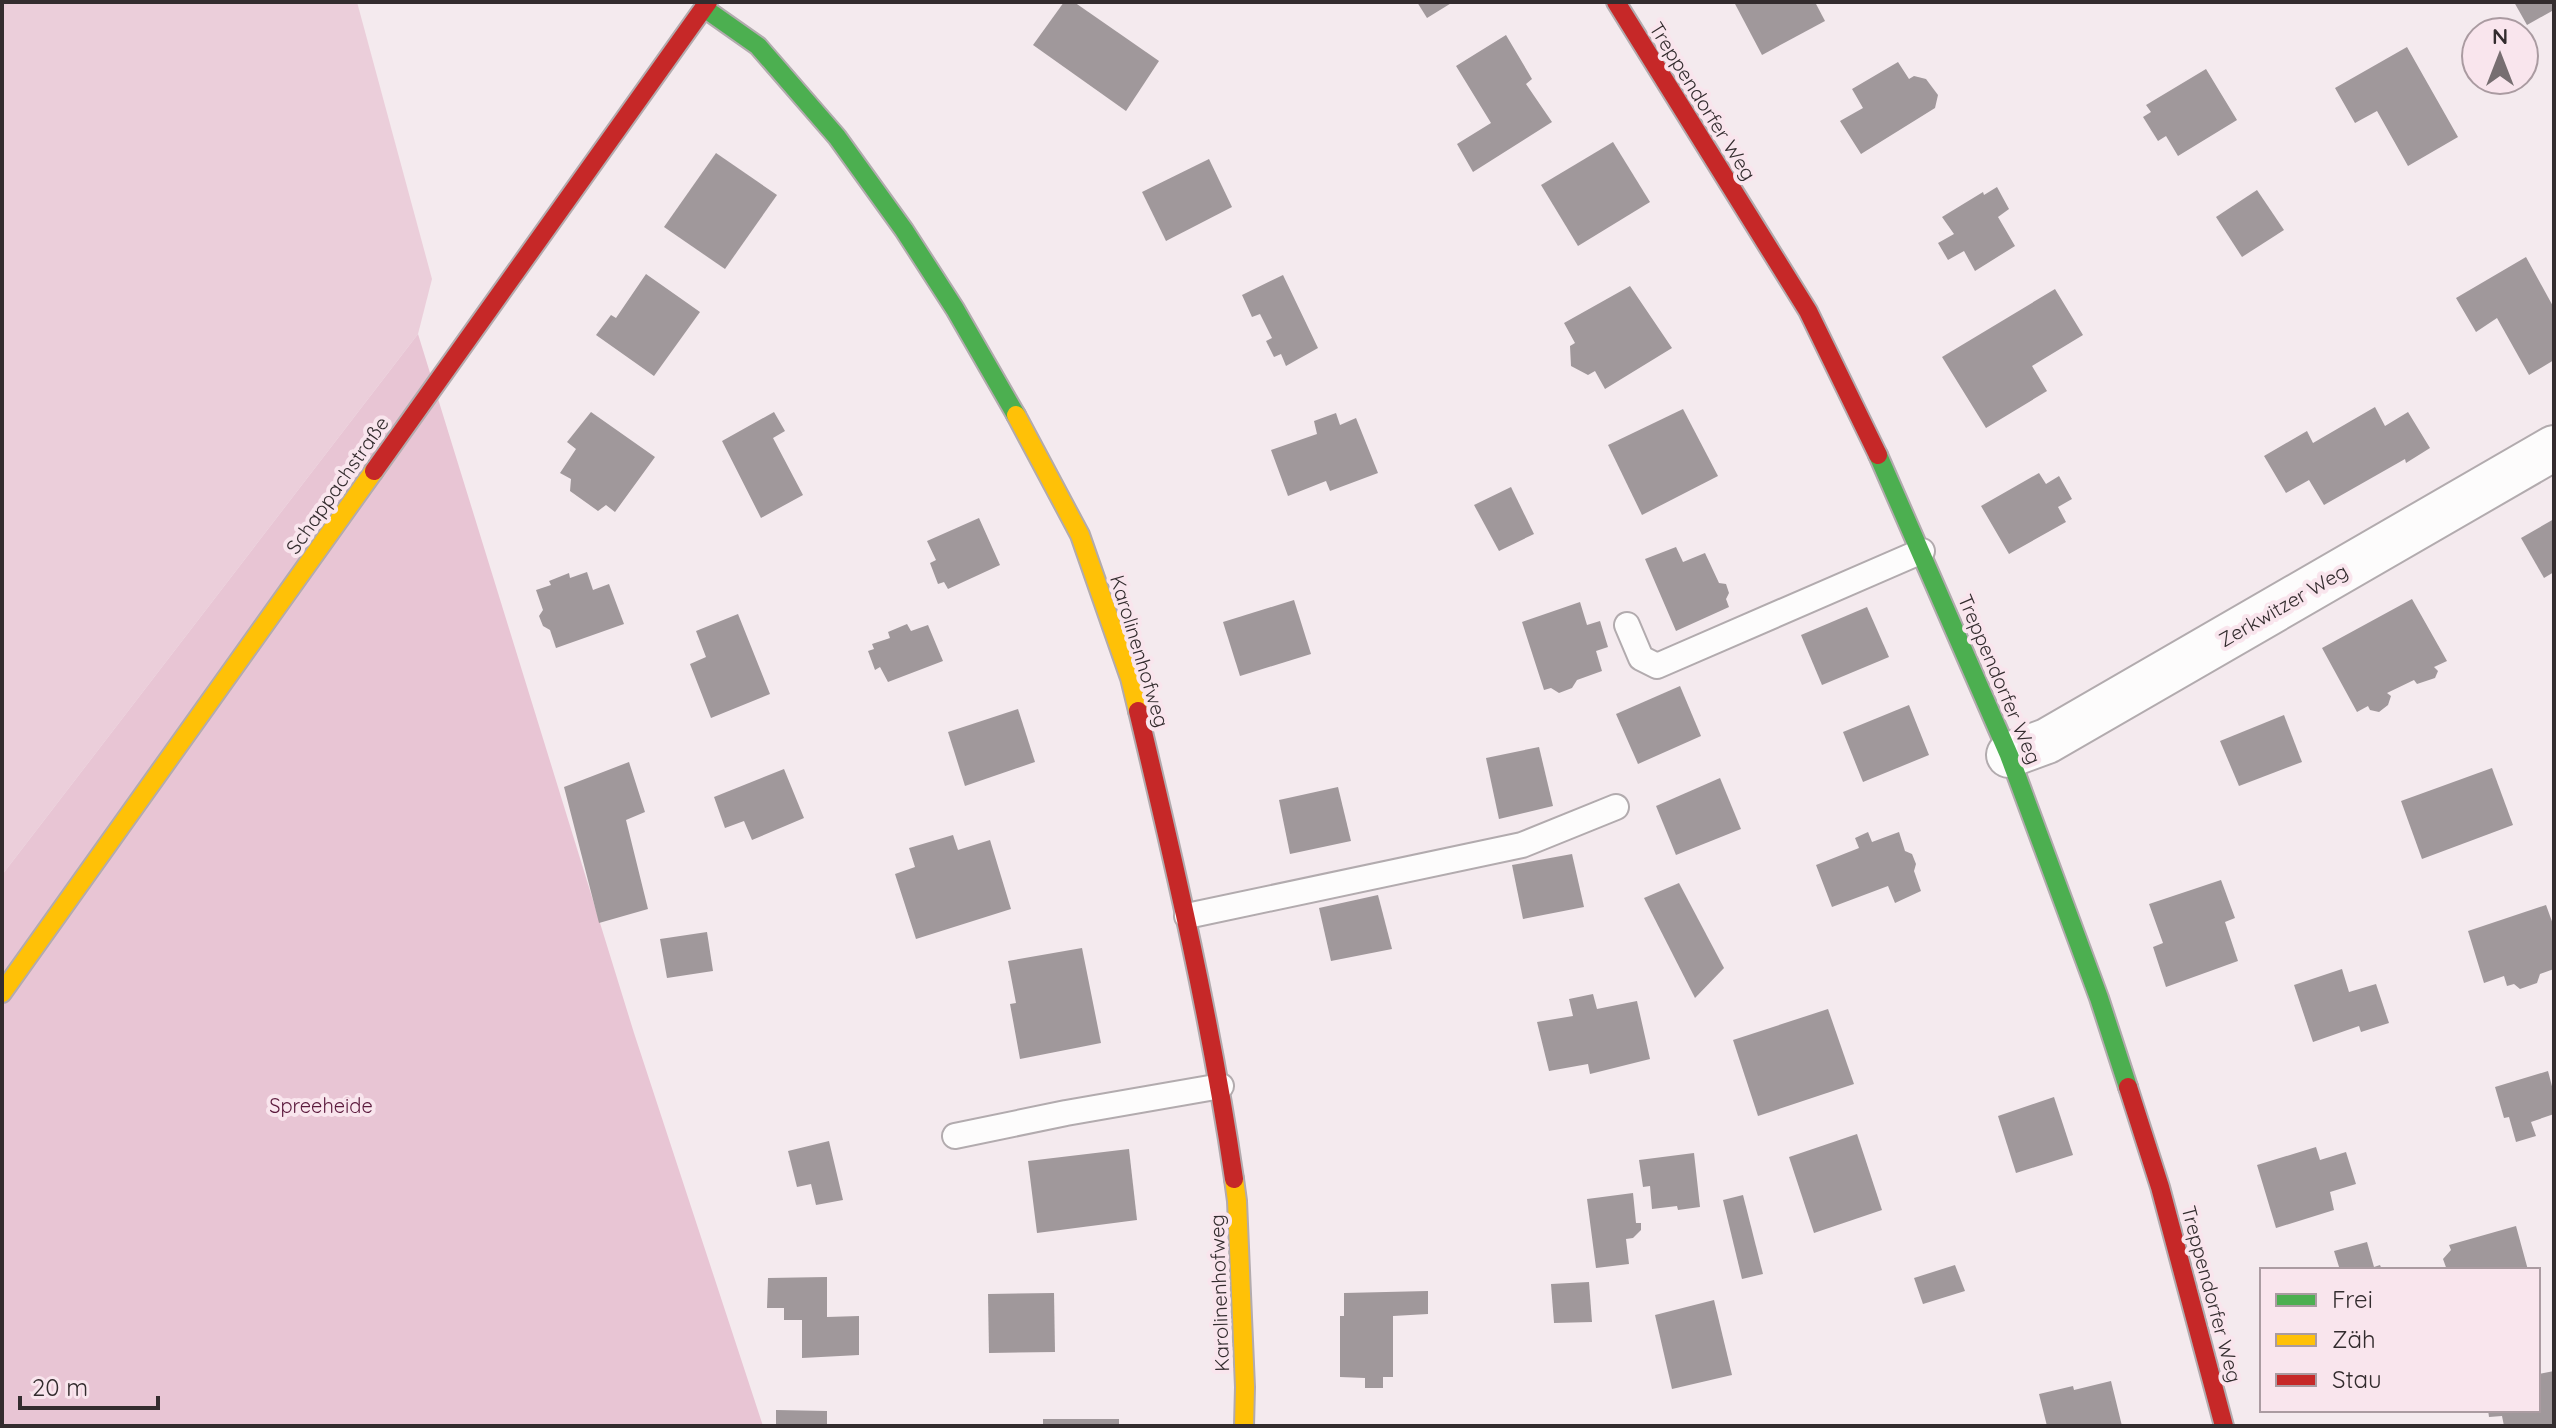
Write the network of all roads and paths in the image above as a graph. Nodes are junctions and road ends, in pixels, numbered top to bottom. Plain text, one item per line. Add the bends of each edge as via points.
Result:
1 (1616, 2) edge
2 (706, 5) edge
3 (2554, 448) edge
4 (1922, 551) junction
5 (1627, 625) dead end
6 (2009, 755) junction
7 (1616, 807) dead end
8 (1187, 916) junction
9 (2, 993) edge
10 (1221, 1086) junction
11 (955, 1136) dead end
12 (1244, 1426) edge
13 (2224, 1426) edge

1 - 4 street, Treppendorfer Weg via 1808,311
2 - 8 street, Karolinenhofweg via 758,46 837,137 904,230 952,304 1080,535 1130,678
2 - 9 street, Schappachstraße
3 - 6 street, Zerkwitzer Weg via 2047,741
4 - 5 lane via 1657,666 1641,658
4 - 6 street, Treppendorfer Weg
6 - 13 street, Treppendorfer Weg via 2099,998 2160,1187
7 - 8 lane via 1522,845
8 - 10 street, Karolinenhofweg
10 - 11 lane
10 - 12 street, Karolinenhofweg via 1237,1201

